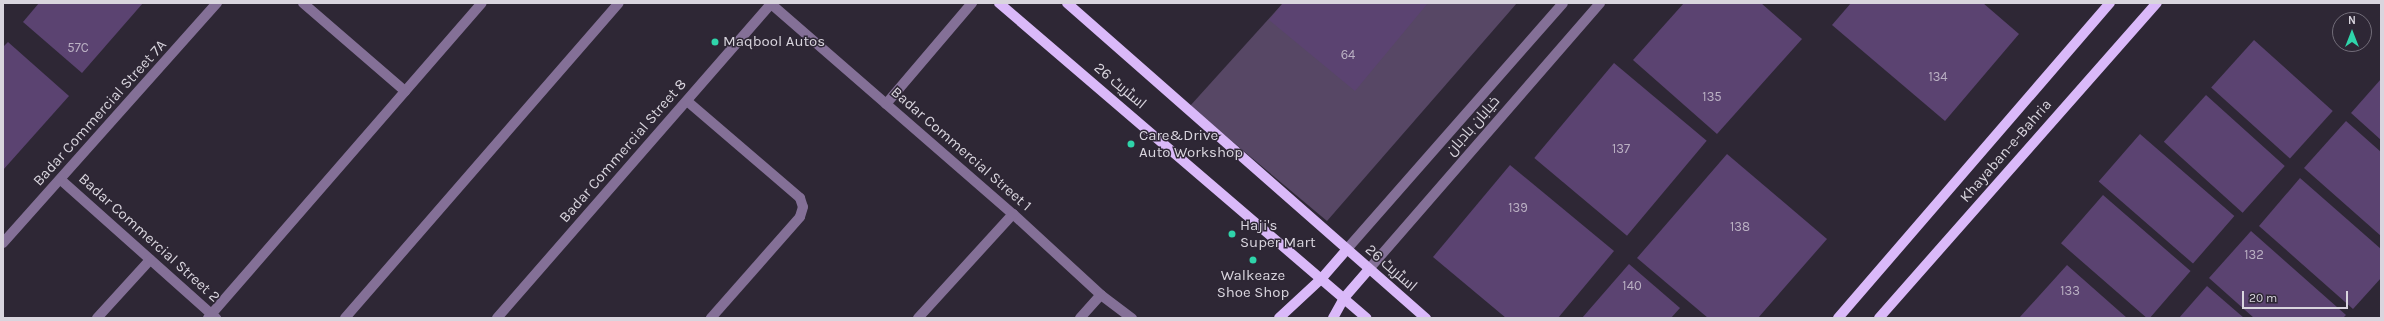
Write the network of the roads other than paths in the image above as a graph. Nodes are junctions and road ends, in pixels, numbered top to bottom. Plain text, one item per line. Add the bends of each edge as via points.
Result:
1 (218, 3) edge
2 (303, 3) edge
3 (482, 3) edge
4 (619, 3) edge
5 (972, 3) edge
6 (999, 3) edge
7 (1067, 3) edge
8 (1563, 3) edge
9 (1600, 3) edge
10 (2110, 3) edge
11 (2157, 3) edge
12 (771, 4) edge
13 (405, 91) junction
14 (687, 101) junction
15 (886, 104) junction
16 (61, 180) junction
17 (1013, 214) junction
18 (3, 243) edge
19 (1346, 249) junction
20 (150, 260) junction
21 (1369, 269) junction
22 (1322, 278) junction
23 (1101, 295) junction
24 (1344, 298) junction
25 (212, 317) edge
26 (97, 318) edge
27 (345, 318) edge
28 (497, 318) edge
29 (711, 318) edge
30 (918, 318) edge
31 (1080, 318) edge
32 (1132, 318) edge
33 (1279, 318) edge
34 (1333, 318) edge
35 (1366, 318) edge
36 (1426, 318) edge
37 (1838, 318) edge
38 (1878, 318) edge

1 - 16 street, Badar Commercial Street 7A
2 - 13 street
3 - 13 street
4 - 27 street
5 - 15 street
6 - 22 main road, اسٹریٹ 26
7 - 19 main road, اسٹریٹ 26
8 - 19 street, خیابان بادبان
9 - 21 street, خیابان بادبان
10 - 37 main road, Khayaban-e-Bahria
11 - 38 main road, Khayaban-e-Bahria
12 - 14 street, Badar Commercial Street 8
12 - 15 street, Badar Commercial Street 1
13 - 25 street
14 - 28 street, Badar Commercial Street 8
14 - 29 street via 800,198 803,207 800,217
15 - 17 street, Badar Commercial Street 1
16 - 18 street, Badar Commercial Street 7A
16 - 20 street, Badar Commercial Street 2
17 - 23 street, Badar Commercial Street 1
17 - 30 street
19 - 21 main road, اسٹریٹ 26
19 - 22 main road
20 - 25 street, Badar Commercial Street 2
20 - 26 street
21 - 24 main road
21 - 36 main road, اسٹریٹ 26
22 - 24 main road, اسٹریٹ 26
22 - 33 main road
23 - 31 street
23 - 32 street, Badar Commercial Street 1
24 - 34 main road
24 - 35 main road, اسٹریٹ 26

